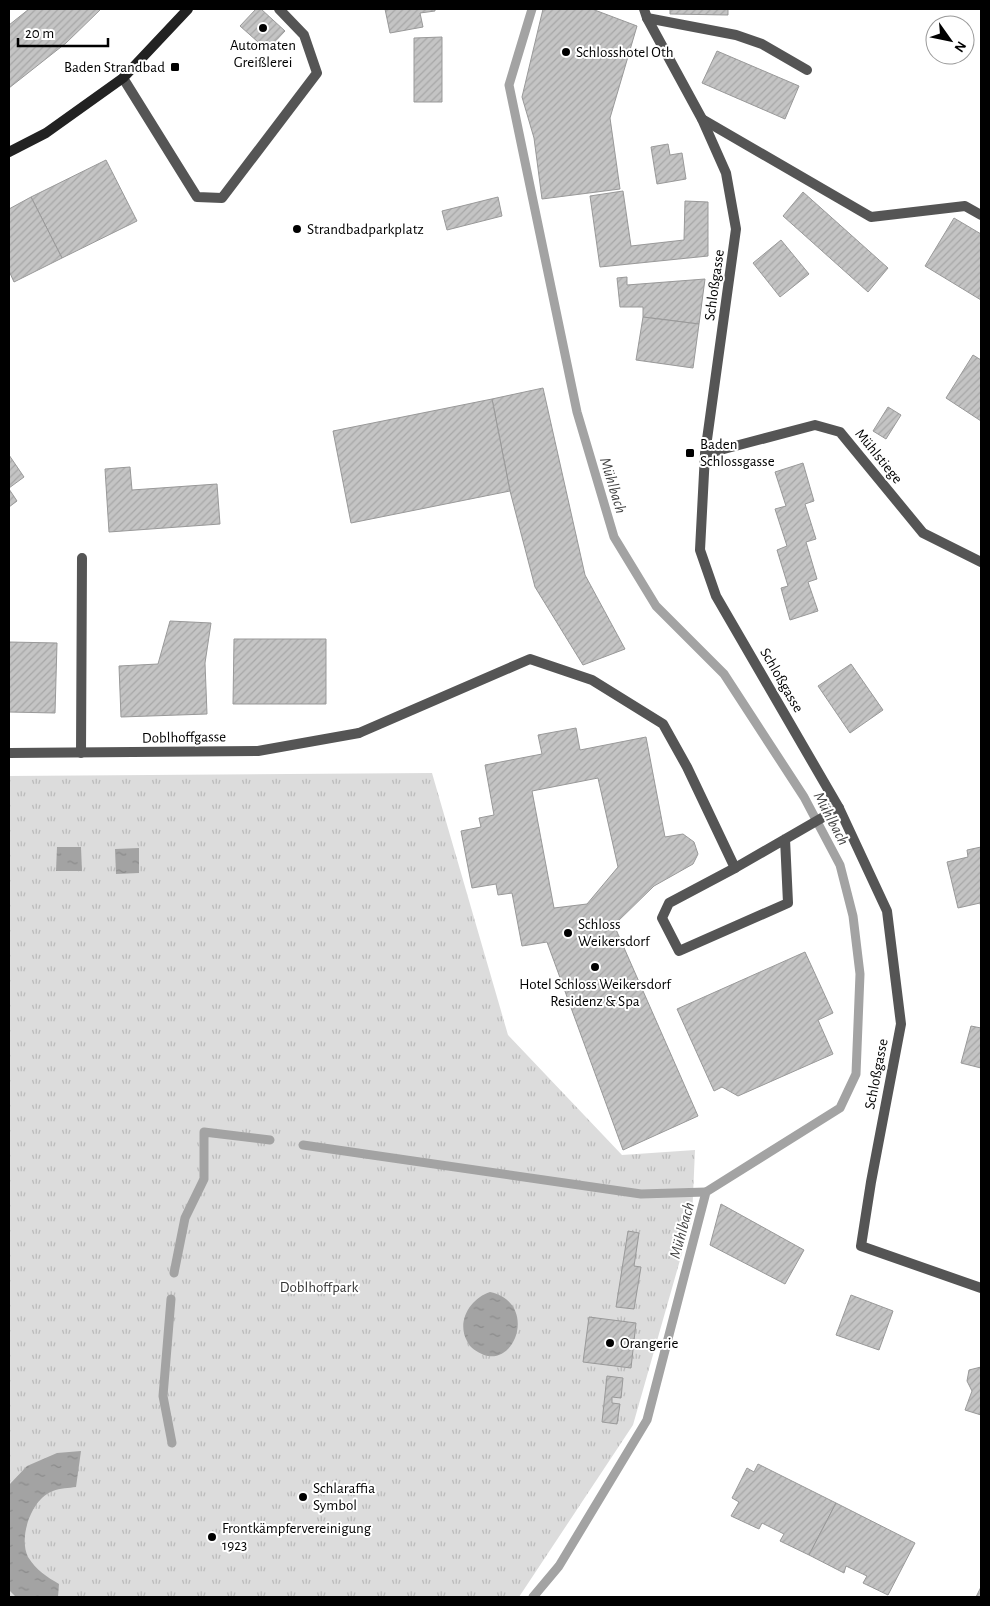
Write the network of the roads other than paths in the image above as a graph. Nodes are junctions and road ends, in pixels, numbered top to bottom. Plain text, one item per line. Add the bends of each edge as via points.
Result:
1 (188, 9) edge
2 (279, 9) edge
3 (645, 14) edge
4 (807, 70) dead end
5 (123, 78) junction
6 (702, 119) junction
7 (9, 152) edge
8 (981, 215) edge
9 (705, 454) junction
10 (82, 558) dead end
11 (981, 562) edge
12 (9, 753) edge
13 (81, 753) junction
14 (839, 808) junction
15 (785, 839) junction
16 (735, 868) junction
17 (981, 1288) edge

1 - 5 street
2 - 5 street via 304,35 317,74 222,198 197,197
3 - 4 street via 736,35 762,44
3 - 6 street, Schloßgasse
5 - 7 street via 46,133
6 - 8 street via 871,217 965,206
6 - 9 street, Schloßgasse via 726,173 736,229
9 - 11 street, Mühlstiege via 815,425 840,432 923,532
9 - 14 street, Schloßgasse via 700,550 716,596
10 - 13 street
12 - 13 street, Doblhoffgasse
13 - 16 street, Doblhoffgasse via 258,751 359,733 530,659 592,680 663,724
14 - 15 street
14 - 17 street, Schloßgasse via 887,912 901,1024 861,1246
15 - 16 street
15 - 16 street via 788,904 680,951 662,918 669,903

